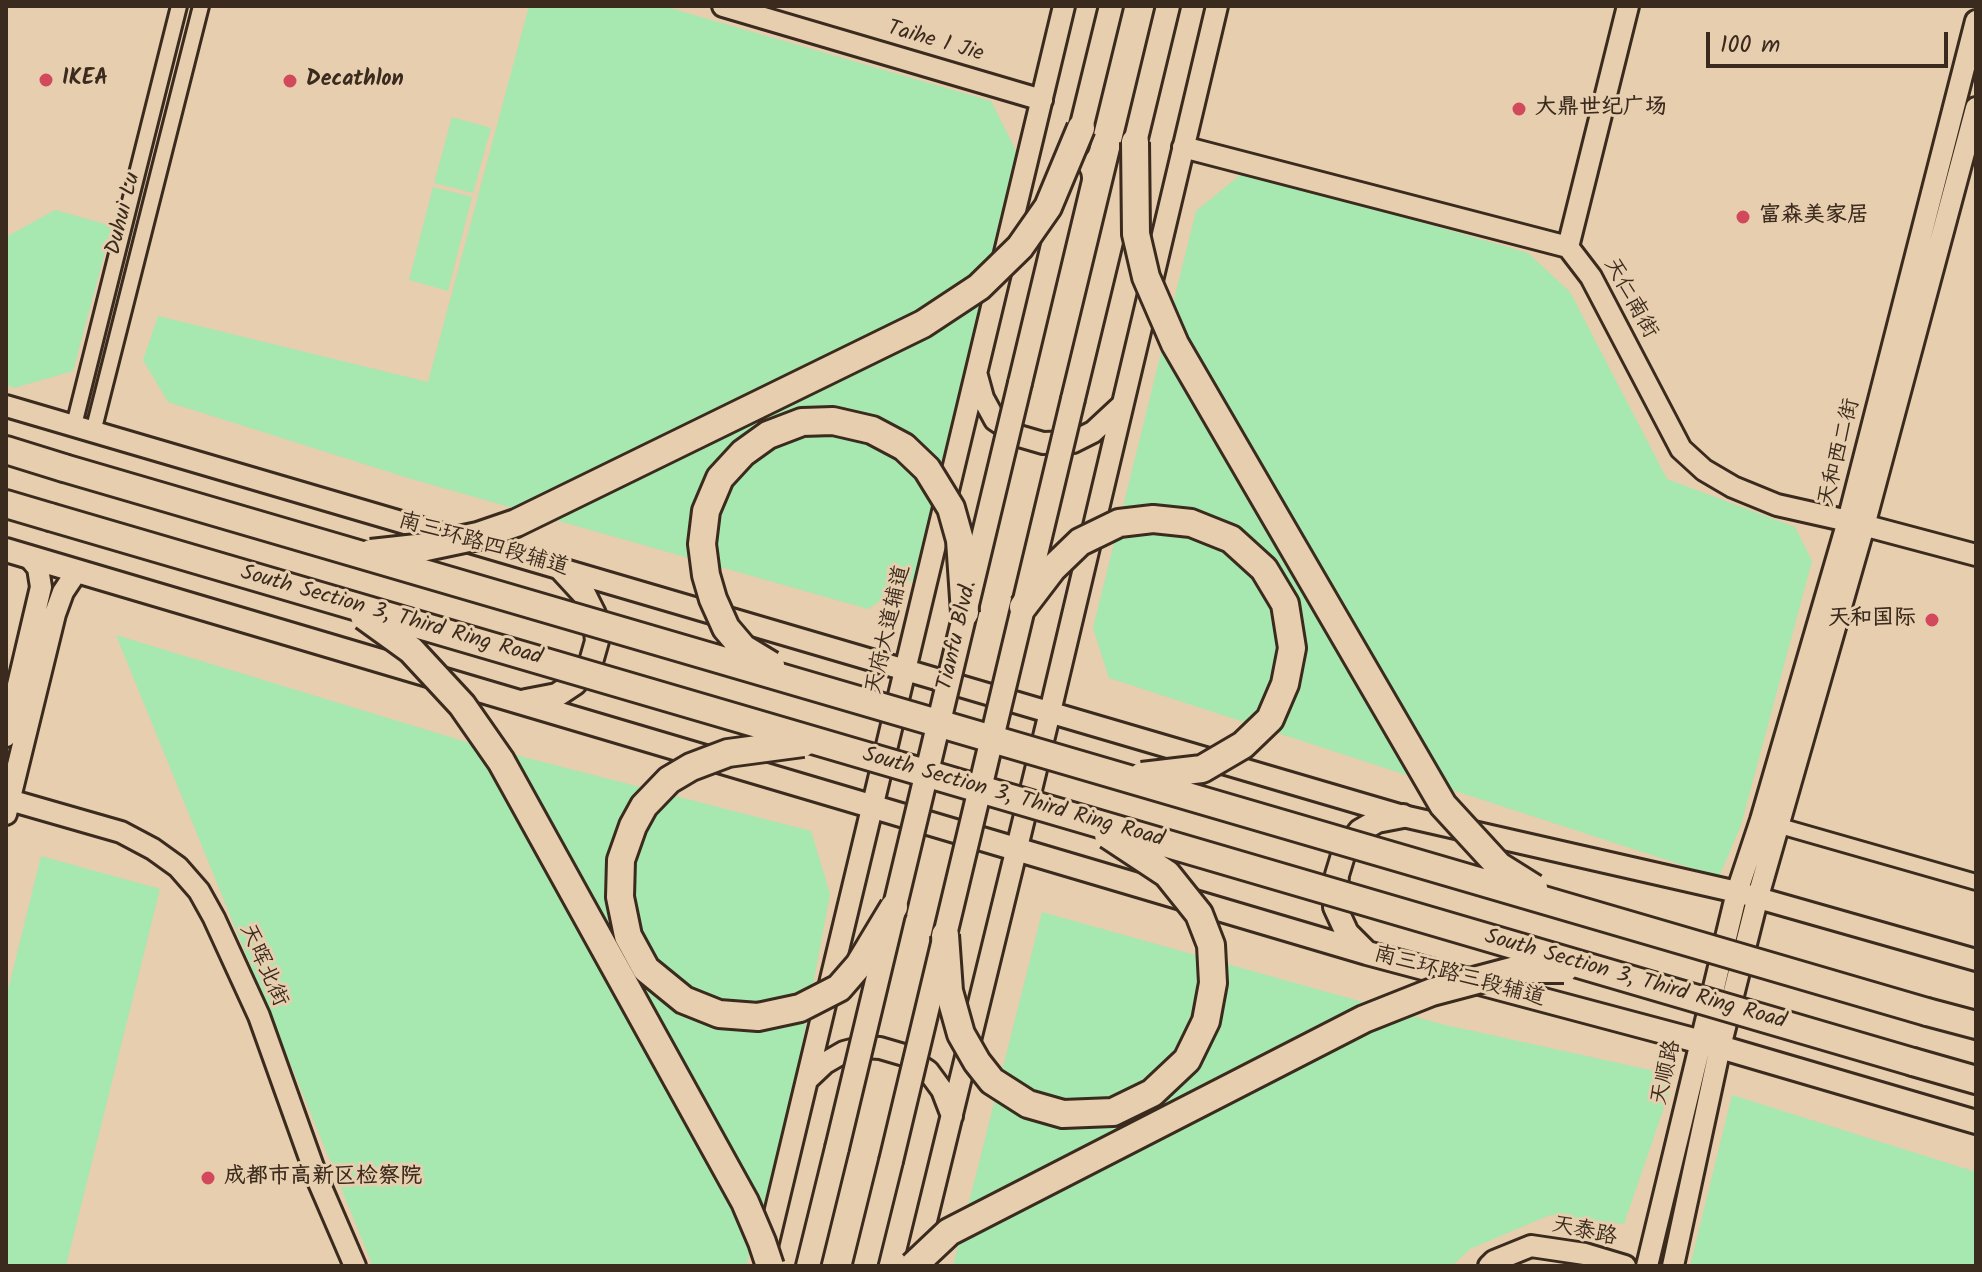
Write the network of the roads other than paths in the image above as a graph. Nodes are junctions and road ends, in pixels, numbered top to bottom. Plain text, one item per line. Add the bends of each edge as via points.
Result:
1 (179, 6) edge
2 (201, 6) edge
3 (723, 6) edge
4 (1064, 6) edge
5 (1111, 6) edge
6 (1168, 6) edge
7 (1217, 6) edge
8 (1628, 6) edge
9 (1976, 21) edge
10 (1042, 100) junction
11 (1976, 108) edge
12 (1081, 128) junction
13 (1135, 142) junction
14 (1183, 147) junction
15 (1568, 247) junction
16 (976, 372) junction
17 (6, 406) edge
18 (1122, 406) junction
19 (83, 429) junction
20 (6, 450) edge
21 (6, 504) edge
22 (1856, 523) junction
23 (17, 553) edge
24 (359, 554) junction
25 (1976, 555) edge
26 (561, 569) junction
27 (77, 571) junction
28 (348, 605) junction
29 (1023, 607) junction
30 (965, 613) junction
31 (905, 670) junction
32 (795, 681) junction
33 (521, 702) junction
34 (1050, 712) junction
35 (6, 736) edge
36 (817, 742) junction
37 (1123, 777) junction
38 (7, 804) edge
39 (872, 806) junction
40 (1403, 816) junction
41 (1085, 820) junction
42 (1770, 823) junction
43 (1017, 849) junction
44 (1976, 882) edge
45 (1737, 892) junction
46 (1757, 900) junction
47 (1561, 905) junction
48 (894, 907) junction
49 (945, 935) junction
50 (1367, 953) junction
51 (1976, 960) edge
52 (1593, 969) junction
53 (1976, 1025) edge
54 (1710, 1044) junction
55 (1976, 1080) edge
56 (806, 1081) junction
57 (952, 1116) junction
58 (1976, 1122) edge
59 (355, 1266) edge
60 (762, 1266) edge
61 (770, 1266) edge
62 (808, 1266) edge
63 (865, 1266) edge
64 (914, 1266) edge
65 (1489, 1266) edge
66 (1625, 1266) edge
67 (1647, 1266) edge
68 (1673, 1266) edge

1 - 19 street, Duhui Lu
2 - 19 street, Duhui Lu
3 - 10 street, Taihe 1 Jie
4 - 10 street, 天府大道辅道
5 - 12 main road, Tianfu Blvd.
6 - 13 main road
7 - 14 street
8 - 15 street
9 - 22 street, 天和西二街
10 - 16 street, 天府大道辅道
11 - 22 street, 天和西二街
12 - 24 highway, bridge via 1048,207 1020,247 979,287 923,324 516,523 426,547
12 - 30 main road, Tianfu Blvd., bridge
13 - 29 main road, bridge
13 - 47 highway, bridge via 1136,234 1146,277 1175,344 1443,805 1499,866
14 - 15 street
14 - 18 street
15 - 22 street, 天仁南街 via 1591,277 1681,449 1733,487 1777,505
16 - 18 street via 995,420 1019,436 1043,443 1073,442
16 - 31 street, 天府大道辅道
17 - 19 street, 南三环路四段辅道
18 - 34 street
19 - 26 street, 南三环路四段辅道
20 - 24 highway, bridge
21 - 28 highway, South Section 3, Third Ring Road, bridge
22 - 25 street, 天仁南街
22 - 42 street, 天和西二街
23 - 27 main road, 南三环路三段辅道
23 - 35 street via 38,568 41,587
24 - 32 highway, bridge
26 - 31 street, 南三环路四段辅道
26 - 33 main road via 594,614 597,641 591,662 557,695
27 - 33 main road, 南三环路三段辅道
27 - 38 street via 55,614
28 - 36 highway, South Section 3, Third Ring Road, bridge
28 - 61 highway, bridge via 411,650 462,705 501,761 745,1202
29 - 37 highway, bridge via 1080,542 1119,523 1153,519 1191,523 1231,539 1264,569 1285,604 1292,648 1270,719 1243,745 1202,769
29 - 49 main road, bridge
30 - 32 highway, bridge via 960,540 951,508 927,469 904,447 872,430 833,421 802,422 768,435 720,478 706,511 702,544 706,575 726,628 743,648
30 - 48 main road, Tianfu Blvd., bridge
31 - 34 street, 南三环路四段辅道
31 - 39 street, 天府大道辅道
32 - 37 highway, bridge
33 - 39 main road, 南三环路三段辅道
34 - 40 street
34 - 43 street
36 - 41 highway, South Section 3, Third Ring Road, bridge
36 - 48 highway, bridge via 728,753 691,767 660,788 633,826 621,860 620,897 628,936 646,969 684,1000 719,1014 758,1017 800,1008 839,988
37 - 47 highway, bridge
38 - 59 street, 天晖北街 via 121,832 178,867 199,891 259,1016
39 - 43 main road, 南三环路三段辅道
39 - 56 street, 天府大道辅道
40 - 45 street
40 - 50 main road via 1360,831 1344,852 1337,875 1335,907 1347,933
41 - 49 highway, bridge via 1167,874 1199,914 1211,945 1213,983 1206,1021 1187,1060 1152,1093 1113,1112 1063,1114 1028,1104 992,1081 961,1034 949,991
41 - 52 highway, South Section 3, Third Ring Road, bridge
42 - 44 street
42 - 45 street, 天和西二街
42 - 46 street, 天和西二街
43 - 50 main road, 南三环路三段辅道
43 - 57 street
45 - 46 street
45 - 54 street, 天顺路
46 - 51 street
46 - 54 street, 天顺路
47 - 53 highway, bridge
48 - 62 main road, Tianfu Blvd., bridge
49 - 63 main road, bridge
50 - 54 main road, 南三环路三段辅道
52 - 55 highway, South Section 3, Third Ring Road, bridge
52 - 64 highway, bridge via 1519,969 1432,992 1364,1019 949,1232
54 - 58 main road, 南三环路三段辅道
54 - 67 street, 天顺路
54 - 68 street, 天顺路
56 - 57 street via 844,1052 880,1048 904,1055 928,1071
56 - 60 street, 天府大道辅道
57 - 64 street
65 - 66 street, 天泰路 via 1531,1246

